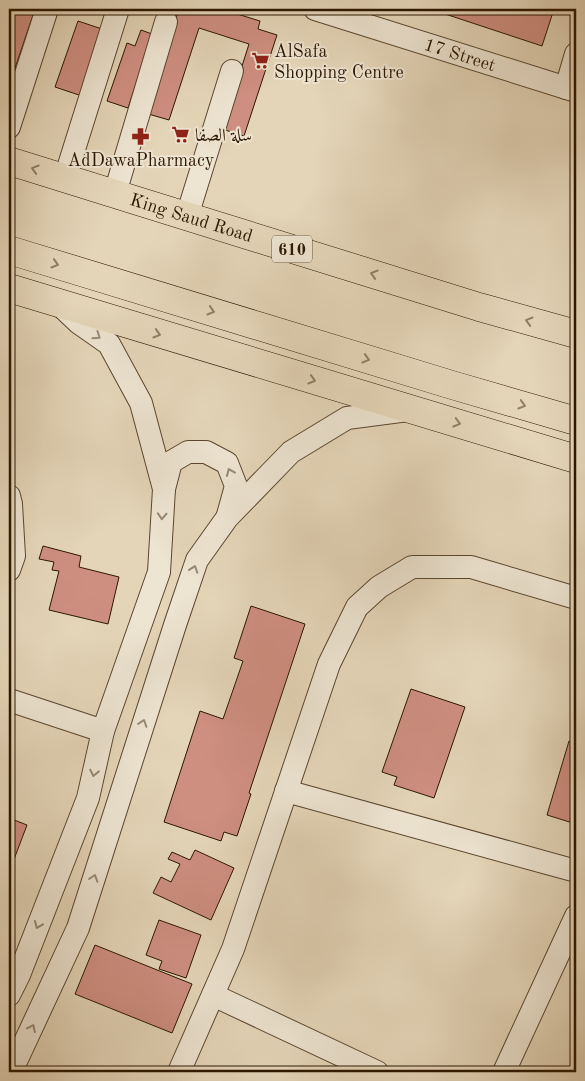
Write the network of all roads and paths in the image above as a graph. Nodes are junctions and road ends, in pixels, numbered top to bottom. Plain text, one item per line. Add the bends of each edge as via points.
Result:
1 (47, 9) edge
2 (118, 9) edge
3 (317, 9) edge
4 (166, 22) dead end
5 (576, 54) edge
6 (232, 71) dead end
7 (571, 90) edge
8 (9, 127) edge
9 (9, 160) edge
10 (65, 178) junction
11 (115, 194) junction
12 (187, 216) junction
13 (9, 250) edge
14 (9, 288) edge
15 (60, 305) junction
16 (576, 334) edge
17 (410, 410) junction
18 (576, 421) edge
19 (576, 459) edge
20 (164, 488) junction
21 (9, 496) edge
22 (227, 518) junction
23 (9, 570) edge
24 (576, 598) edge
25 (9, 700) edge
26 (103, 731) junction
27 (286, 791) junction
28 (576, 871) edge
29 (576, 916) edge
30 (213, 994) junction
31 (9, 995) edge
32 (11, 1072) edge
33 (179, 1072) edge
34 (377, 1072) edge
35 (504, 1072) edge

1 - 8 street
2 - 10 street
3 - 7 street, 17 Street
4 - 11 street
5 - 7 street
6 - 12 street
10 -> 9 main road, King Saud Road / 610
10 - 11 main road, King Saud Road / 610
11 - 12 main road, King Saud Road / 610
16 -> 12 main road, King Saud Road / 610
13 -> 18 main road
14 - 15 main road
15 -> 17 main road
15 -> 20 street via 109,344 141,403
17 -> 19 main road
17 - 22 street via 347,418 291,452
22 -> 20 street via 236,486 227,463 206,452 188,452 172,462
20 -> 26 street via 159,572
21 - 23 street via 14,556
32 -> 22 street via 78,928 197,560
24 - 27 street via 471,567 412,567 379,587 357,607 329,664
25 - 26 street
26 -> 31 street via 88,798
27 - 28 street
27 - 30 street via 233,949
29 - 35 street
30 - 33 street
30 - 34 street

